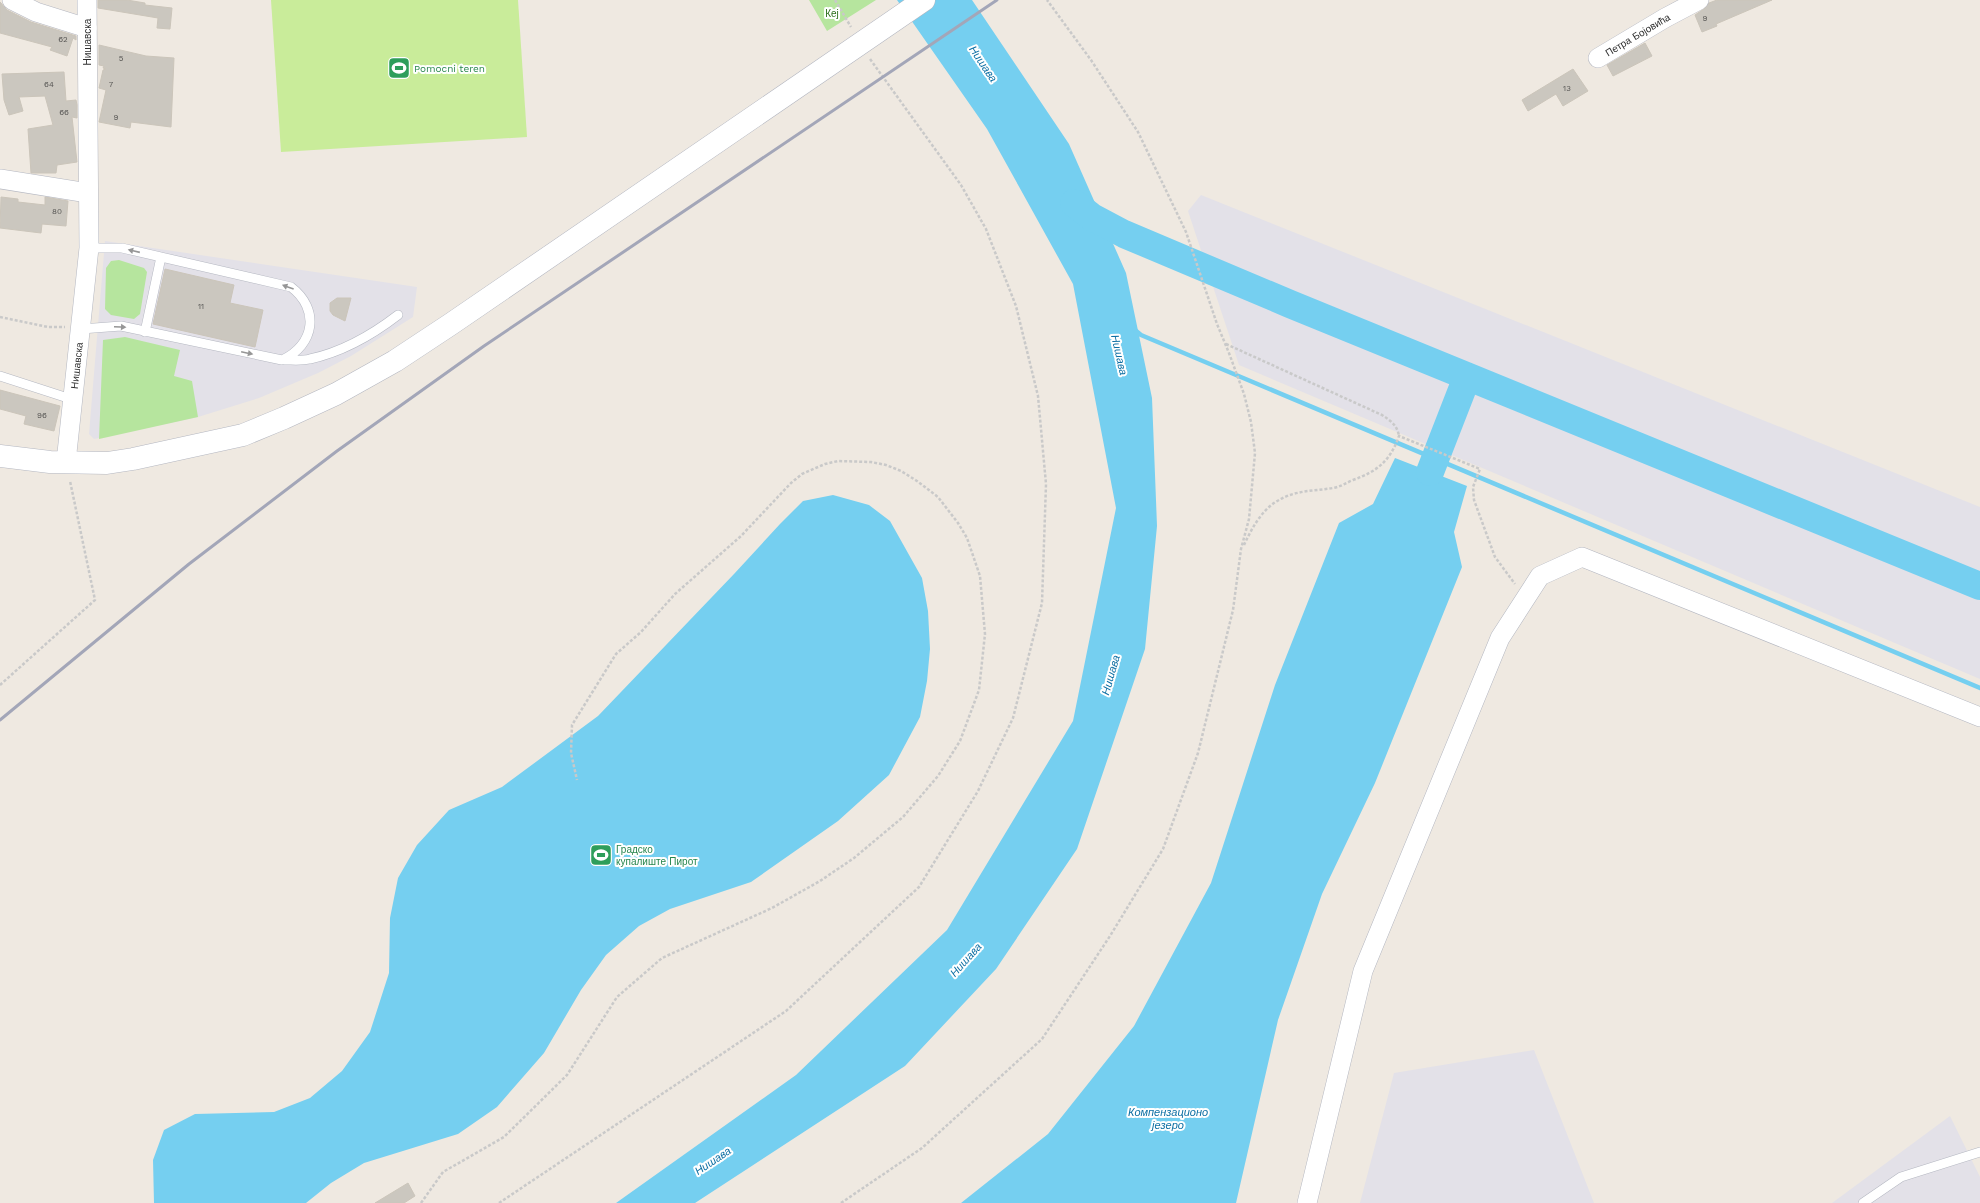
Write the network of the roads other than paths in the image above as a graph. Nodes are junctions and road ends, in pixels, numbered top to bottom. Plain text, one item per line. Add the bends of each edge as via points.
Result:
1 (12, 0) edge
2 (87, 0) edge
3 (924, 0) edge
4 (1699, 0) edge
5 (87, 28) junction
6 (1598, 58) dead end
7 (0, 179) edge
8 (88, 193) junction
9 (89, 248) junction
10 (161, 257) junction
11 (398, 315) dead end
12 (81, 329) junction
13 (145, 332) junction
14 (282, 360) junction
15 (0, 376) edge
16 (74, 400) junction
17 (0, 456) edge
18 (66, 462) junction
19 (1980, 718) edge
20 (1980, 1152) edge
21 (1307, 1203) edge
22 (1863, 1203) edge

1 - 5 street via 36,12
2 - 5 street, Нишавска
3 - 18 street via 402,357 336,394 243,435 107,463
4 - 6 street, Петра Бојовића
5 - 8 street, Нишавска
7 - 8 street
8 - 9 street, Нишавска
10 -> 9 lane via 122,248
9 - 12 street, Нишавска
10 - 13 lane
14 -> 10 lane via 303,344 309,328 308,309 291,287
11 - 14 lane via 346,347 308,359
12 -> 13 lane via 121,326
12 - 16 street, Нишавска
13 -> 14 lane
15 - 16 lane
16 - 18 street, Нишавска
17 - 18 street
19 - 21 street via 1582,558 1540,576 1500,638 1363,971
20 - 22 lane via 1902,1177

